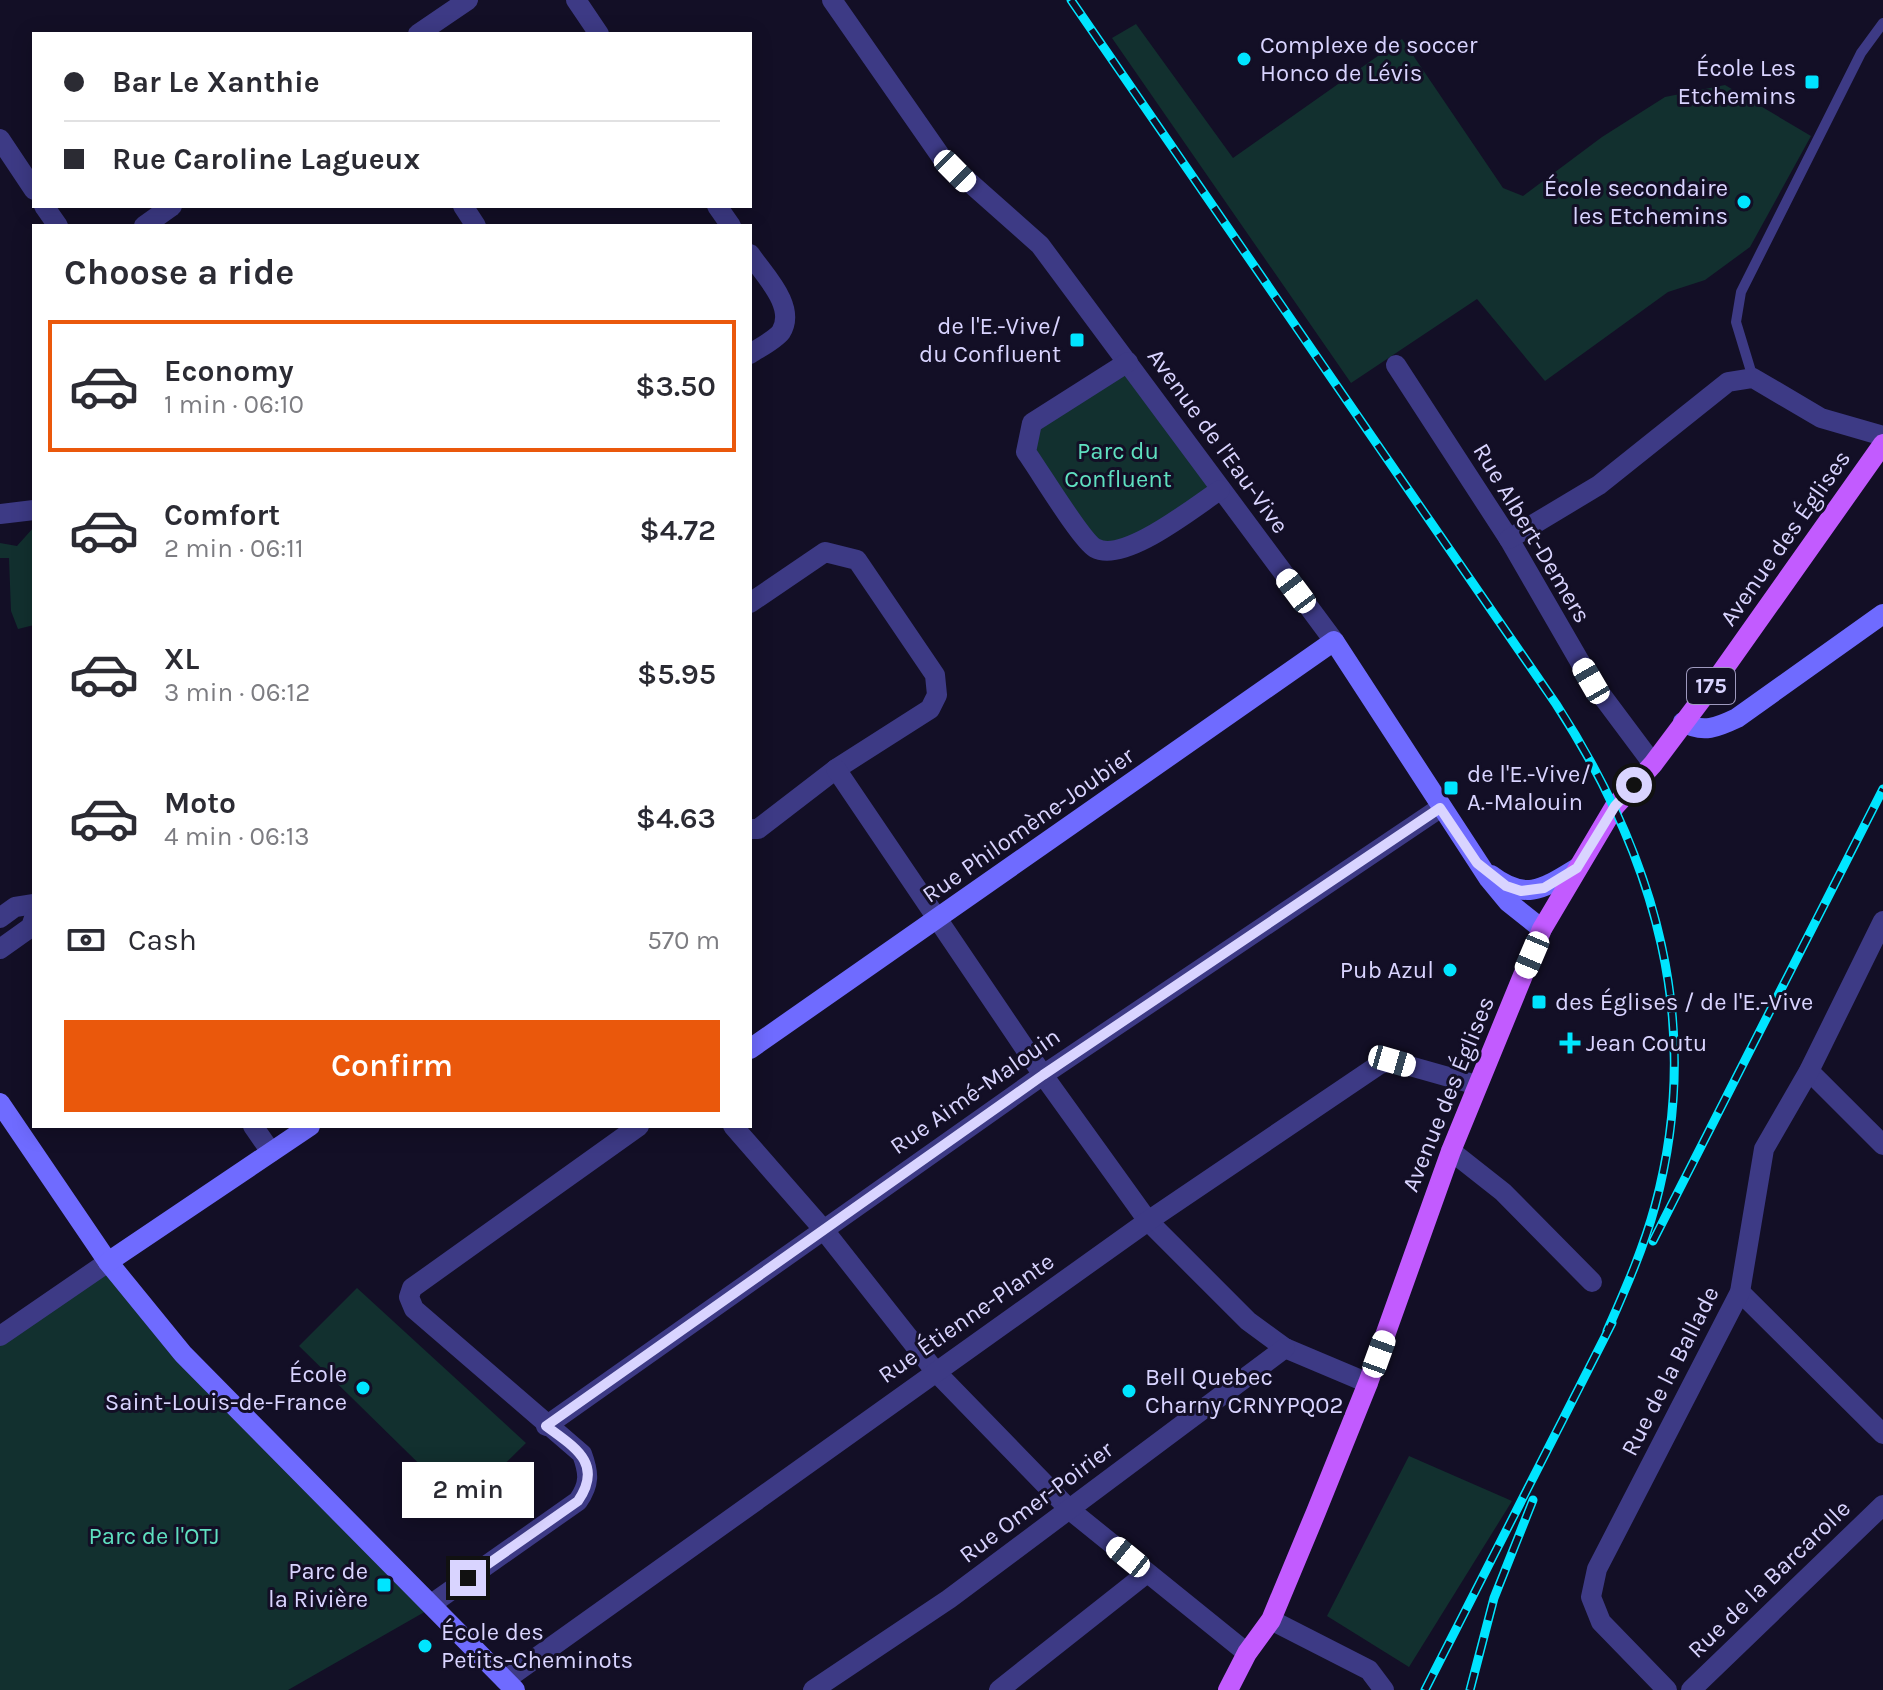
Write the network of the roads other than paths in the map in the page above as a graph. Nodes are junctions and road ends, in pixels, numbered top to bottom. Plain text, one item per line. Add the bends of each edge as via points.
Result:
1 (468, 0) edge
2 (576, 0) edge
3 (832, 0) edge
4 (1883, 23) edge
5 (421, 32) edge
6 (598, 32) edge
7 (0, 139) edge
8 (32, 187) edge
9 (169, 208) edge
10 (147, 224) edge
11 (752, 257) edge
12 (752, 353) edge
13 (1128, 362) junction
14 (1396, 365) dead end
15 (1753, 378) junction
16 (1883, 436) edge
17 (1883, 444) edge
18 (1220, 490) junction
19 (32, 510) edge
20 (0, 514) edge
21 (1509, 539) junction
22 (752, 602) edge
23 (1883, 614) edge
24 (1334, 641) junction
25 (1683, 722) junction
26 (1653, 764) junction
27 (836, 769) junction
28 (1440, 808) junction
29 (752, 829) edge
30 (1477, 863) junction
31 (1577, 868) junction
32 (32, 904) edge
33 (0, 918) edge
34 (940, 919) junction
35 (1883, 921) edge
36 (32, 924) edge
37 (1542, 929) junction
38 (0, 949) edge
39 (752, 1048) edge
40 (1809, 1071) junction
41 (1043, 1075) junction
42 (1477, 1085) junction
43 (0, 1103) edge
44 (254, 1128) edge
45 (307, 1128) edge
46 (636, 1128) edge
47 (735, 1128) edge
48 (1883, 1145) edge
49 (1451, 1151) junction
50 (271, 1152) junction
51 (1148, 1221) junction
52 (823, 1229) junction
53 (108, 1262) junction
54 (1592, 1282) dead end
55 (1740, 1292) junction
56 (0, 1336) edge
57 (1285, 1348) junction
58 (935, 1371) junction
59 (1368, 1383) junction
60 (546, 1426) junction
61 (1883, 1434) edge
62 (1883, 1505) edge
63 (1070, 1510) junction
64 (1147, 1573) junction
65 (433, 1603) junction
66 (1271, 1620) junction
67 (1247, 1653) junction
68 (510, 1685) edge
69 (813, 1690) edge
70 (999, 1690) edge
71 (1228, 1690) edge
72 (1384, 1690) edge
73 (1667, 1690) edge
74 (1691, 1690) edge

1 - 5 street
2 - 6 street
3 - 13 street, Avenue de l'Eau-Vive via 942,158 1040,245
4 - 15 lane via 1861,53 1741,292 1736,322
7 - 8 street
9 - 10 street
11 - 12 street via 785,315 780,333
13 - 18 street, Avenue de l'Eau-Vive
13 - 18 street via 1032,423 1027,437 1026,452 1093,547 1111,553 1131,547
14 - 21 street, Rue Albert-Demers
15 - 16 street via 1821,418
15 - 21 street via 1728,382 1599,485
17 - 25 main road, Avenue des Églises / 175
18 - 24 street, Avenue de l'Eau-Vive
19 - 20 street
21 - 26 street, Rue Albert-Demers via 1591,681
22 - 27 street via 825,552 857,560 935,675 937,695 930,709
23 - 25 street via 1737,718 1695,730
24 - 28 street, Avenue de l'Eau-Vive
24 - 34 street, Rue Philomène-Joubier
25 - 26 main road, Avenue des Églises / 175
26 - 31 main road, Avenue des Églises / 175 via 1615,806
27 - 29 street
27 - 34 street
28 - 30 street, Avenue de l'Eau-Vive
28 - 41 street, Rue Aimé-Malouin
30 - 31 street via 1521,891 1544,888
30 - 37 street, Avenue de l'Eau-Vive via 1508,902
31 - 37 main road, Avenue des Églises / 175
32 - 33 street via 15,907
34 - 39 street, Rue Philomène-Joubier
34 - 41 street
35 - 40 street, Rue de la Ballade
36 - 38 street
37 - 42 main road, Avenue des Églises / 175
40 - 48 street
40 - 55 street, Rue de la Ballade via 1764,1149
41 - 51 street
41 - 52 street, Rue Aimé-Malouin
42 - 49 main road, Avenue des Églises / 175
42 - 51 street, Rue Étienne-Plante via 1392,1061 1380,1064
43 - 53 street
44 - 50 street
45 - 50 street
46 - 60 street via 412,1288 409,1297 414,1309
47 - 52 street
49 - 54 street via 1503,1192
49 - 59 main road, Avenue des Églises / 175
50 - 53 street
51 - 57 street via 1248,1321
51 - 58 street, Rue Étienne-Plante
52 - 58 street
52 - 60 street, Rue Aimé-Malouin
53 - 56 street
53 - 65 street via 183,1354
55 - 61 street
55 - 73 street, Rue de la Ballade via 1597,1569 1593,1586 1591,1597 1601,1622
57 - 59 street
57 - 63 street, Rue Omer-Poirier
58 - 63 street
58 - 68 street, Rue Étienne-Plante
59 - 66 main road, Avenue des Églises / 175
60 - 65 street via 582,1454 589,1472 586,1490 578,1501
62 - 74 street, Rue de la Barcarolle
63 - 64 street
63 - 69 street, Rue Omer-Poirier
64 - 67 street
64 - 70 street
65 - 68 street
66 - 67 main road, Avenue des Églises / 175
66 - 72 street via 1369,1670
67 - 71 main road, Avenue des Églises / 175

